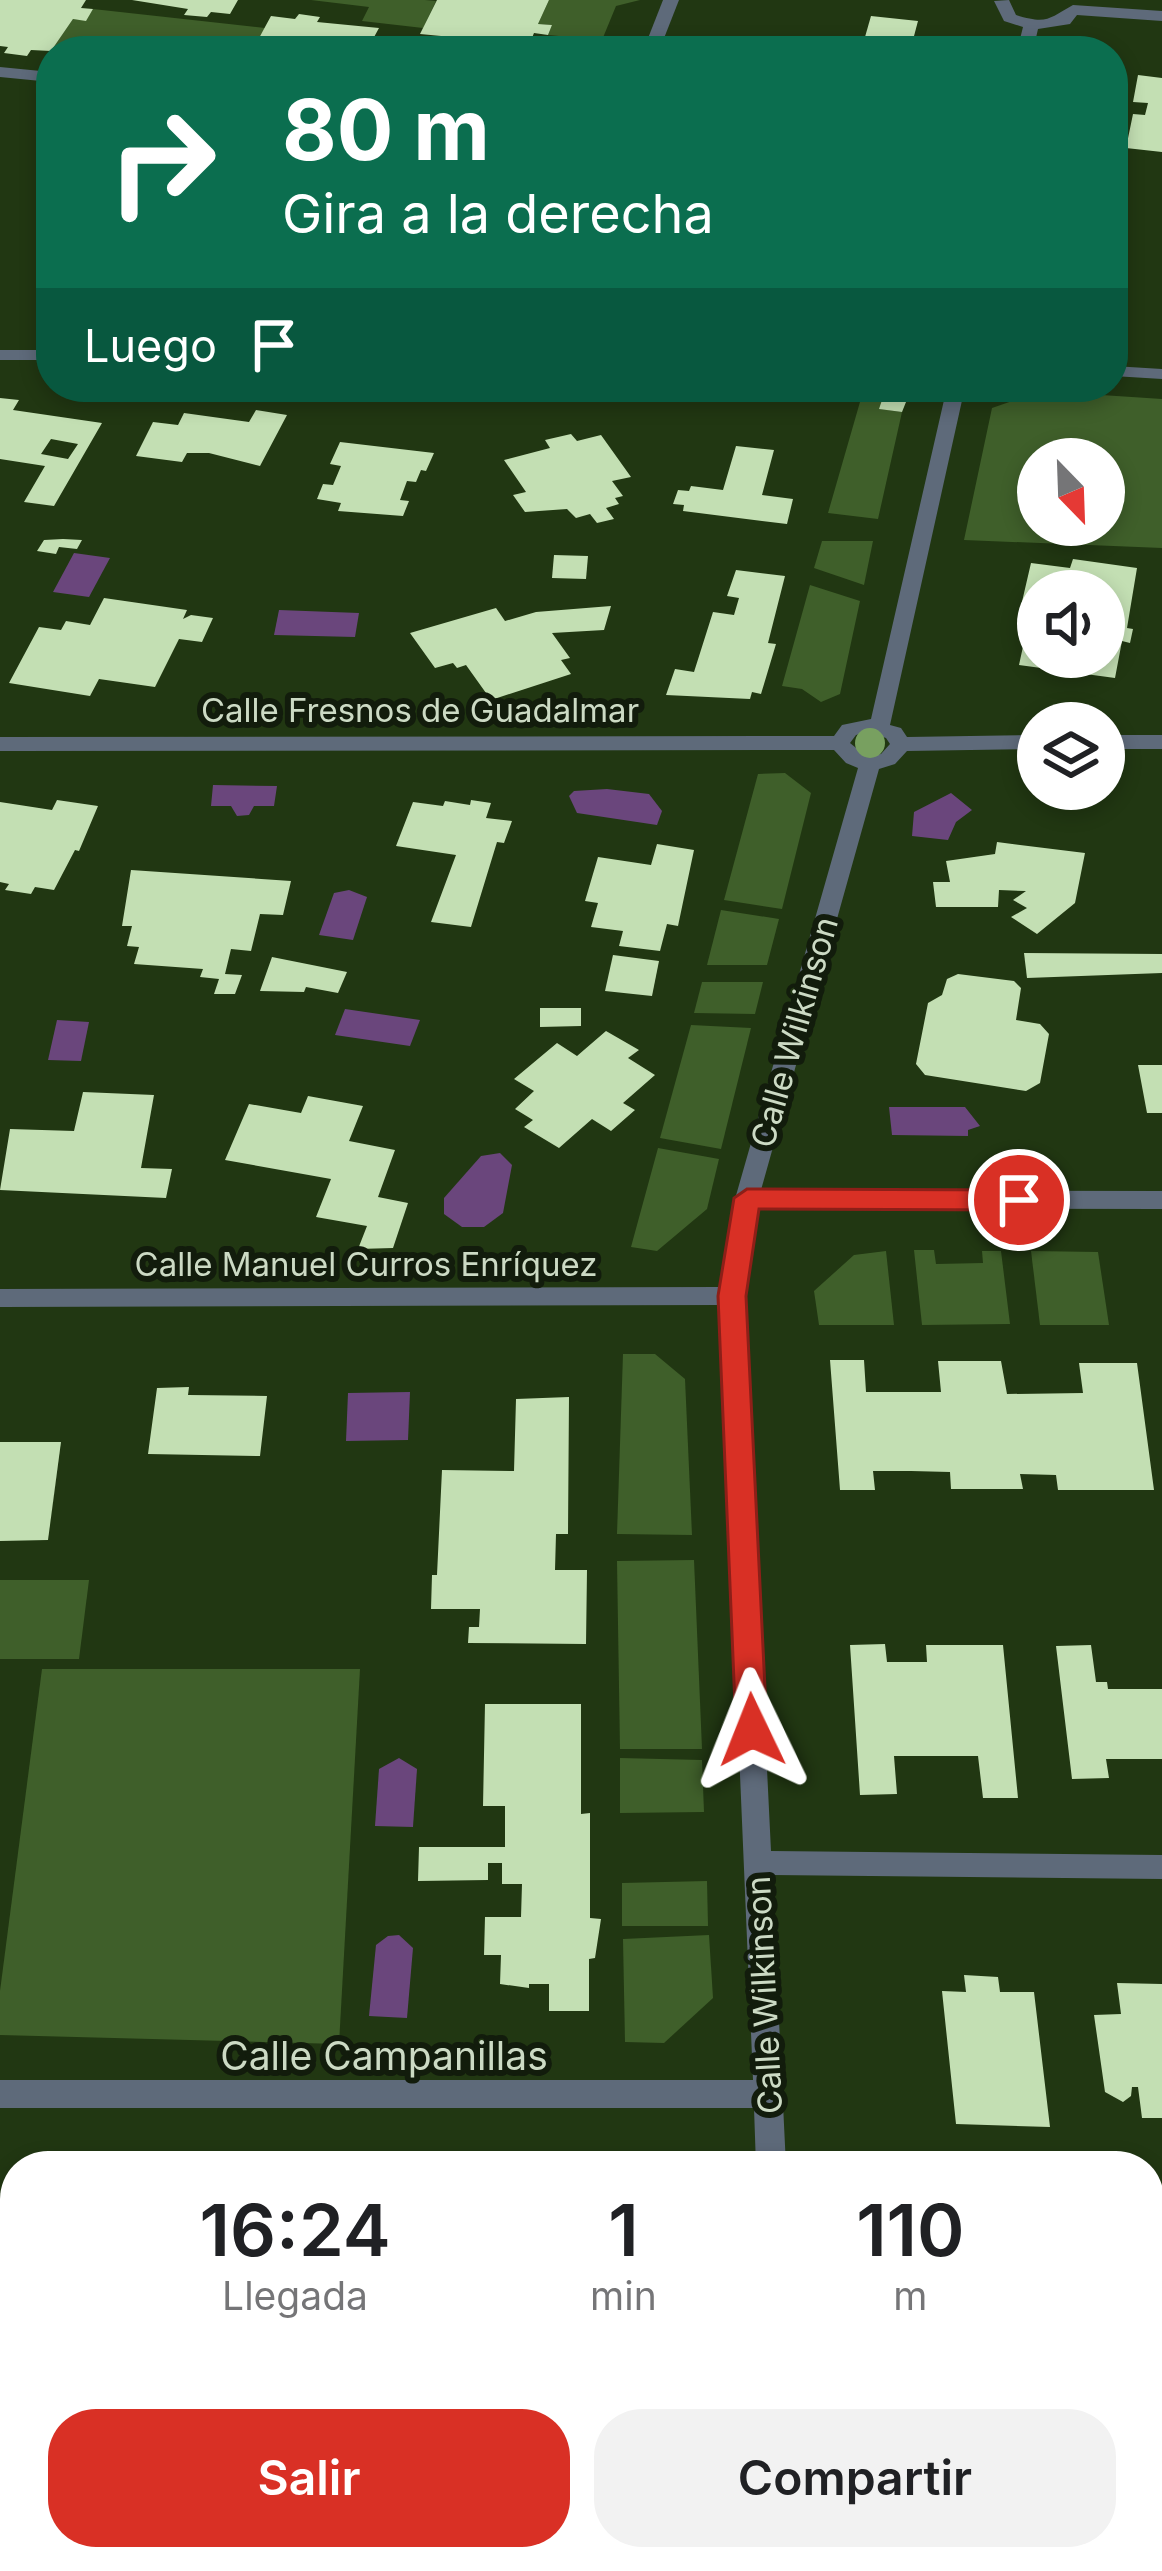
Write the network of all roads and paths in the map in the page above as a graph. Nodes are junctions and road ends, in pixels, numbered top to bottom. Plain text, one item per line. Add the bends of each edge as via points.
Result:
1 (671, 0) edge
2 (993, 0) edge
3 (1003, 0) edge
4 (1071, 5) edge
5 (1162, 16) edge
6 (1031, 25) junction
7 (657, 36) edge
8 (1028, 36) edge
9 (0, 72) edge
10 (36, 76) edge
11 (0, 356) edge
12 (36, 356) edge
13 (1128, 372) edge
14 (1162, 374) edge
15 (953, 402) edge
16 (880, 726) junction
17 (1017, 742) edge
18 (1125, 742) edge
19 (1162, 742) edge
20 (840, 743) junction
21 (0, 744) edge
22 (900, 744) junction
23 (870, 764) junction
24 (747, 1198) junction
25 (1162, 1200) edge
26 (732, 1296) junction
27 (0, 1298) edge
28 (758, 1863) junction
29 (1162, 1867) edge
30 (0, 2094) edge
31 (769, 2094) junction
32 (771, 2151) edge

1 - 7 street
2 - 3 street
3 - 6 street via 1010,18
4 - 5 street
4 - 6 street via 1064,21
6 - 8 street
9 - 10 street
11 - 12 street
13 - 14 street
15 - 16 street
16 - 20 street via 848,730
16 - 22 street
17 - 22 street
18 - 19 street
20 - 21 street, Calle Fresnos de Guadalmar
20 - 23 street via 849,757
22 - 23 street via 892,758
23 - 24 street, Calle Wilkinson
24 - 25 street
24 - 26 street, Calle Wilkinson
26 - 27 street, Calle Manuel Curros Enríquez
26 - 28 street, Calle Wilkinson
28 - 29 street
28 - 31 street, Calle Wilkinson
30 - 31 street, Calle Campanillas
31 - 32 street, Calle Wilkinson

